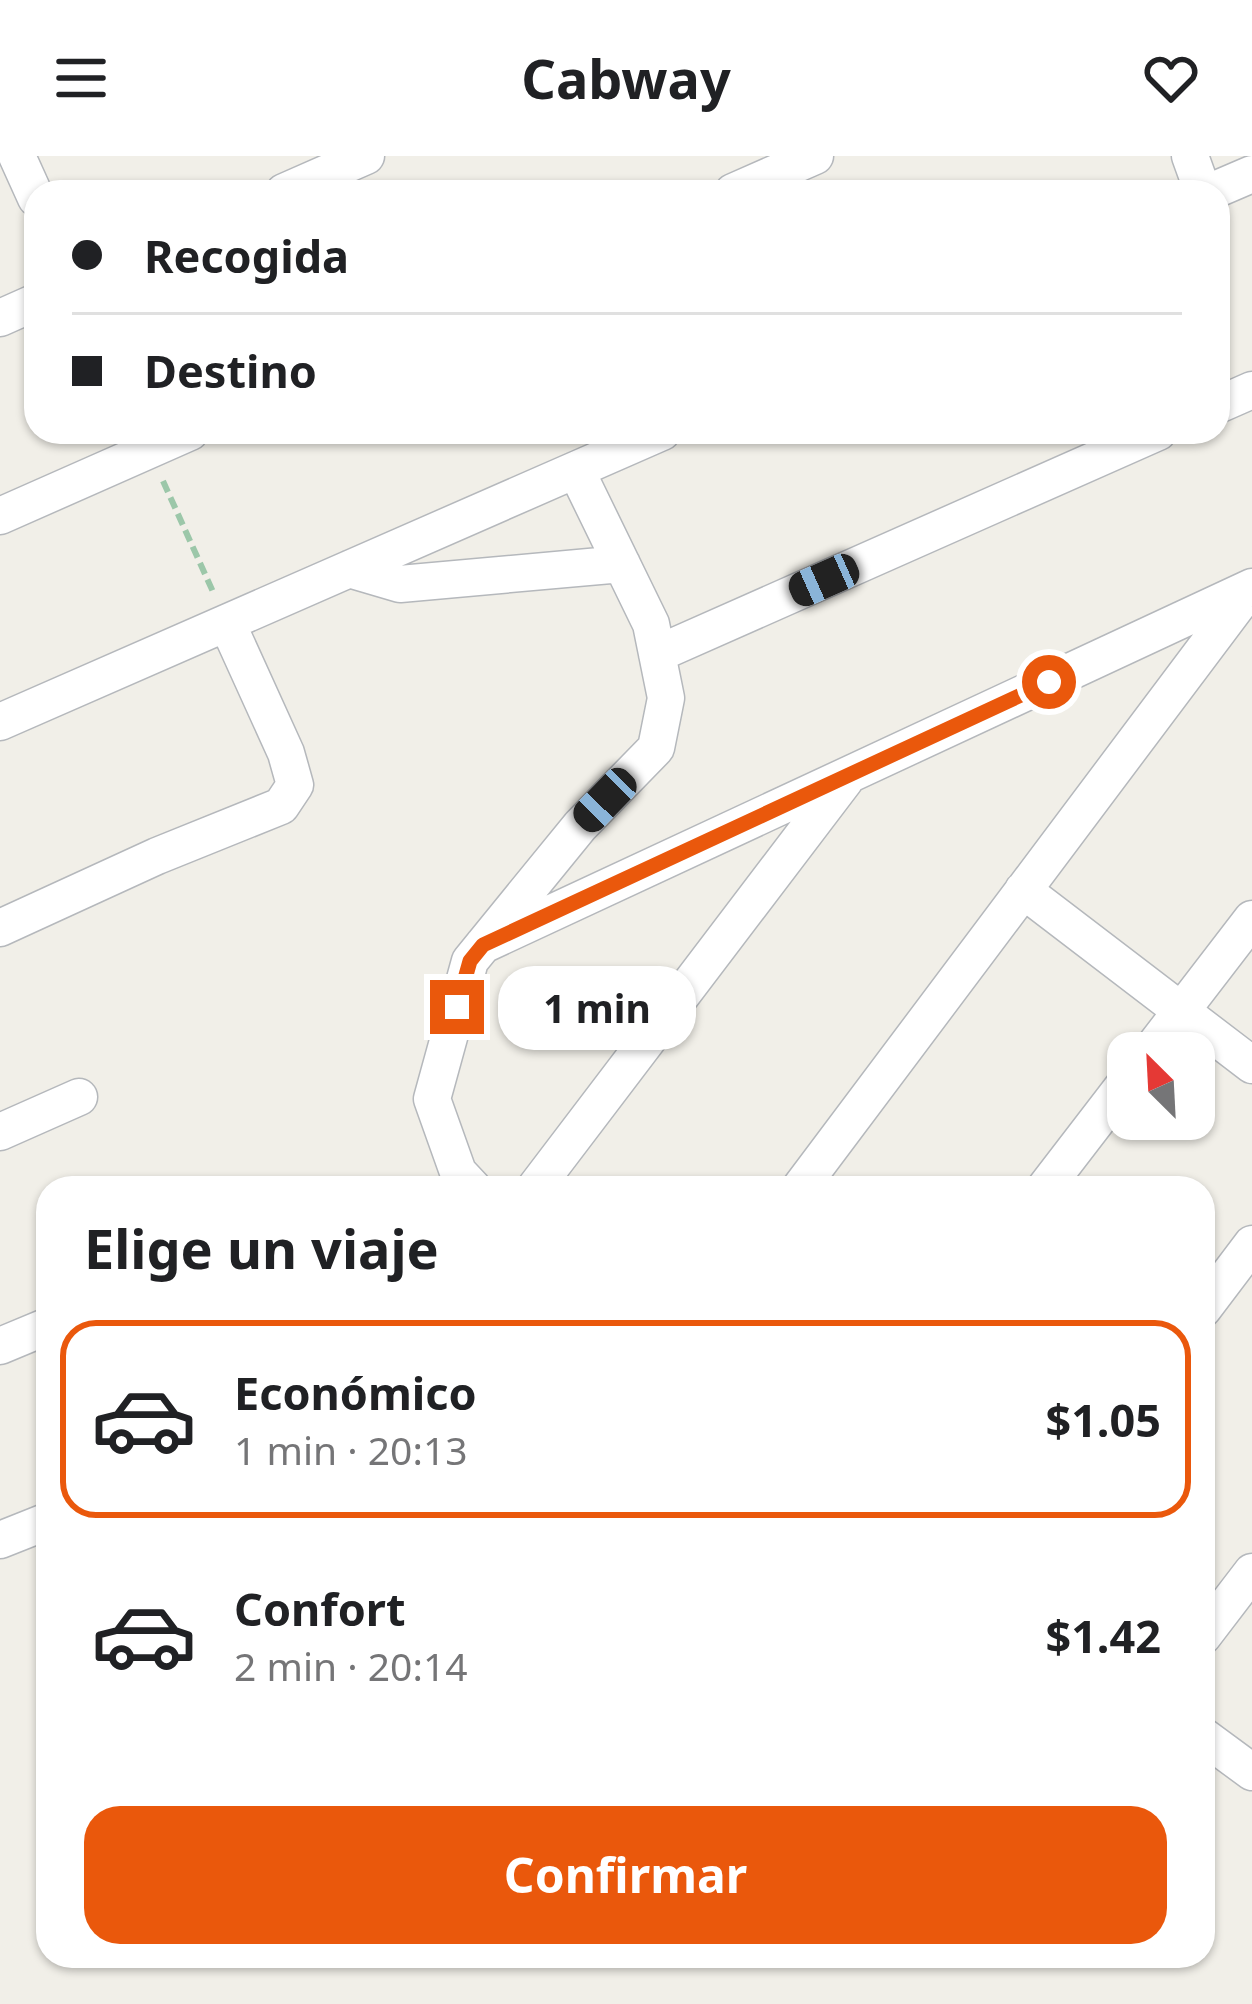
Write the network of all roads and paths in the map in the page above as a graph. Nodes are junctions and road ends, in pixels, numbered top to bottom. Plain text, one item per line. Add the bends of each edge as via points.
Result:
1 (366, 156) edge
2 (815, 156) edge
3 (311, 180) edge
4 (760, 180) edge
5 (139, 444) edge
6 (146, 444) edge
7 (635, 444) edge
8 (1131, 444) edge
9 (576, 470) junction
10 (0, 516) edge
11 (622, 564) junction
12 (349, 569) junction
13 (1251, 588) edge
14 (227, 622) junction
15 (658, 654) junction
16 (0, 722) edge
17 (849, 775) junction
18 (1023, 890) junction
19 (1252, 920) edge
20 (0, 928) edge
21 (483, 945) junction
22 (1181, 1011) junction
23 (1165, 1032) edge
24 (1252, 1065) edge
25 (79, 1097) dead end
26 (1107, 1108) edge
27 (0, 1132) edge
28 (462, 1176) edge
29 (545, 1176) edge
30 (809, 1176) edge
31 (1054, 1176) edge
32 (1252, 1244) edge
33 (1215, 1293) edge
34 (36, 1330) edge
35 (0, 1346) edge
36 (36, 1526) edge
37 (0, 1540) edge
38 (1252, 1571) edge
39 (1215, 1620) edge
40 (1215, 1745) edge
41 (1252, 1772) edge

1 - 3 street
2 - 4 street
5 - 10 street
6 - 14 path
7 - 9 street
8 - 15 street
9 - 11 street
9 - 12 street
11 - 12 street via 400,584
11 - 15 street
12 - 14 street
13 - 17 street
13 - 18 street
14 - 16 street
14 - 20 street via 286,753 295,785 281,806
15 - 21 street via 666,698 656,748
17 - 21 street
17 - 29 street
18 - 22 street
18 - 30 street
19 - 22 street
21 - 28 street via 470,961 432,1099
22 - 23 street
22 - 24 street
25 - 27 street
26 - 31 street
32 - 33 street
34 - 35 street
36 - 37 street
38 - 39 street
40 - 41 street

